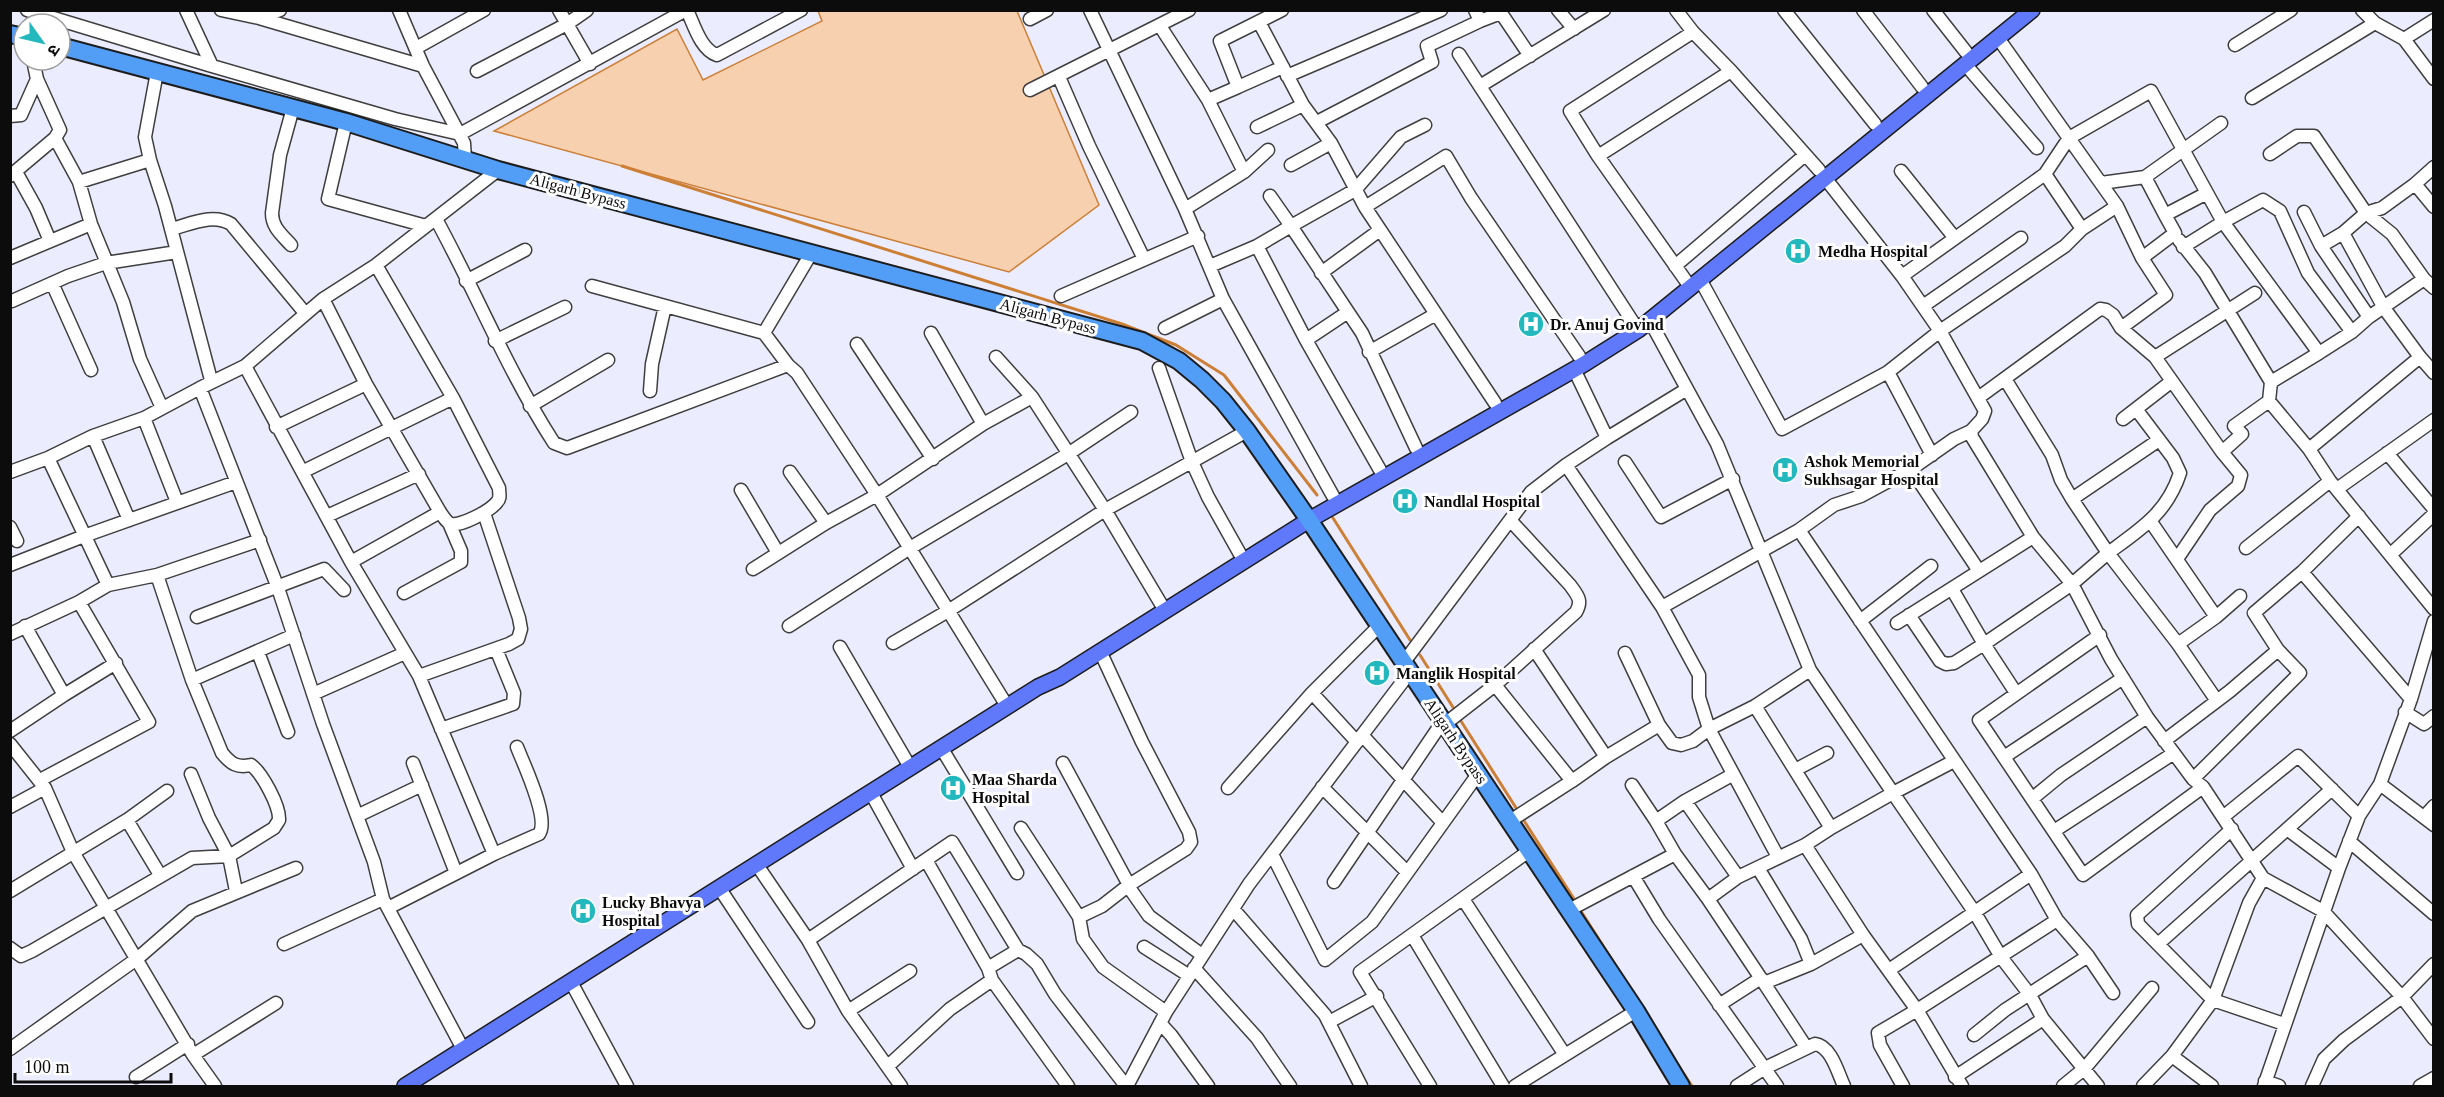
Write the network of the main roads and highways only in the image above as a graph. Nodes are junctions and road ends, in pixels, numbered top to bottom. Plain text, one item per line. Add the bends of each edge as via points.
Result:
1 (2017, 10) edge
2 (2032, 10) edge
3 (72, 49) edge
4 (1966, 58) junction
5 (1931, 84) junction
6 (1822, 174) junction
7 (1516, 396) junction
8 (1307, 517) junction
9 (1038, 687) junction
10 (405, 1086) edge
11 (1681, 1086) edge

1 - 4 main road
2 - 4 main road
3 - 8 highway, Aligarh Bypass via 346,122 464,147 498,170 1142,341 1179,362 1223,401
4 - 5 main road
5 - 6 main road
5 - 6 main road via 1875,124
6 - 7 main road via 1641,324
7 - 8 main road
7 - 8 main road via 1495,403 1333,496
8 - 9 main road via 1060,677
8 - 9 main road via 1240,554 1056,670
8 - 11 highway, Aligarh Bypass via 1407,667 1449,719 1478,774 1516,818 1529,850 1575,907
9 - 10 main road

